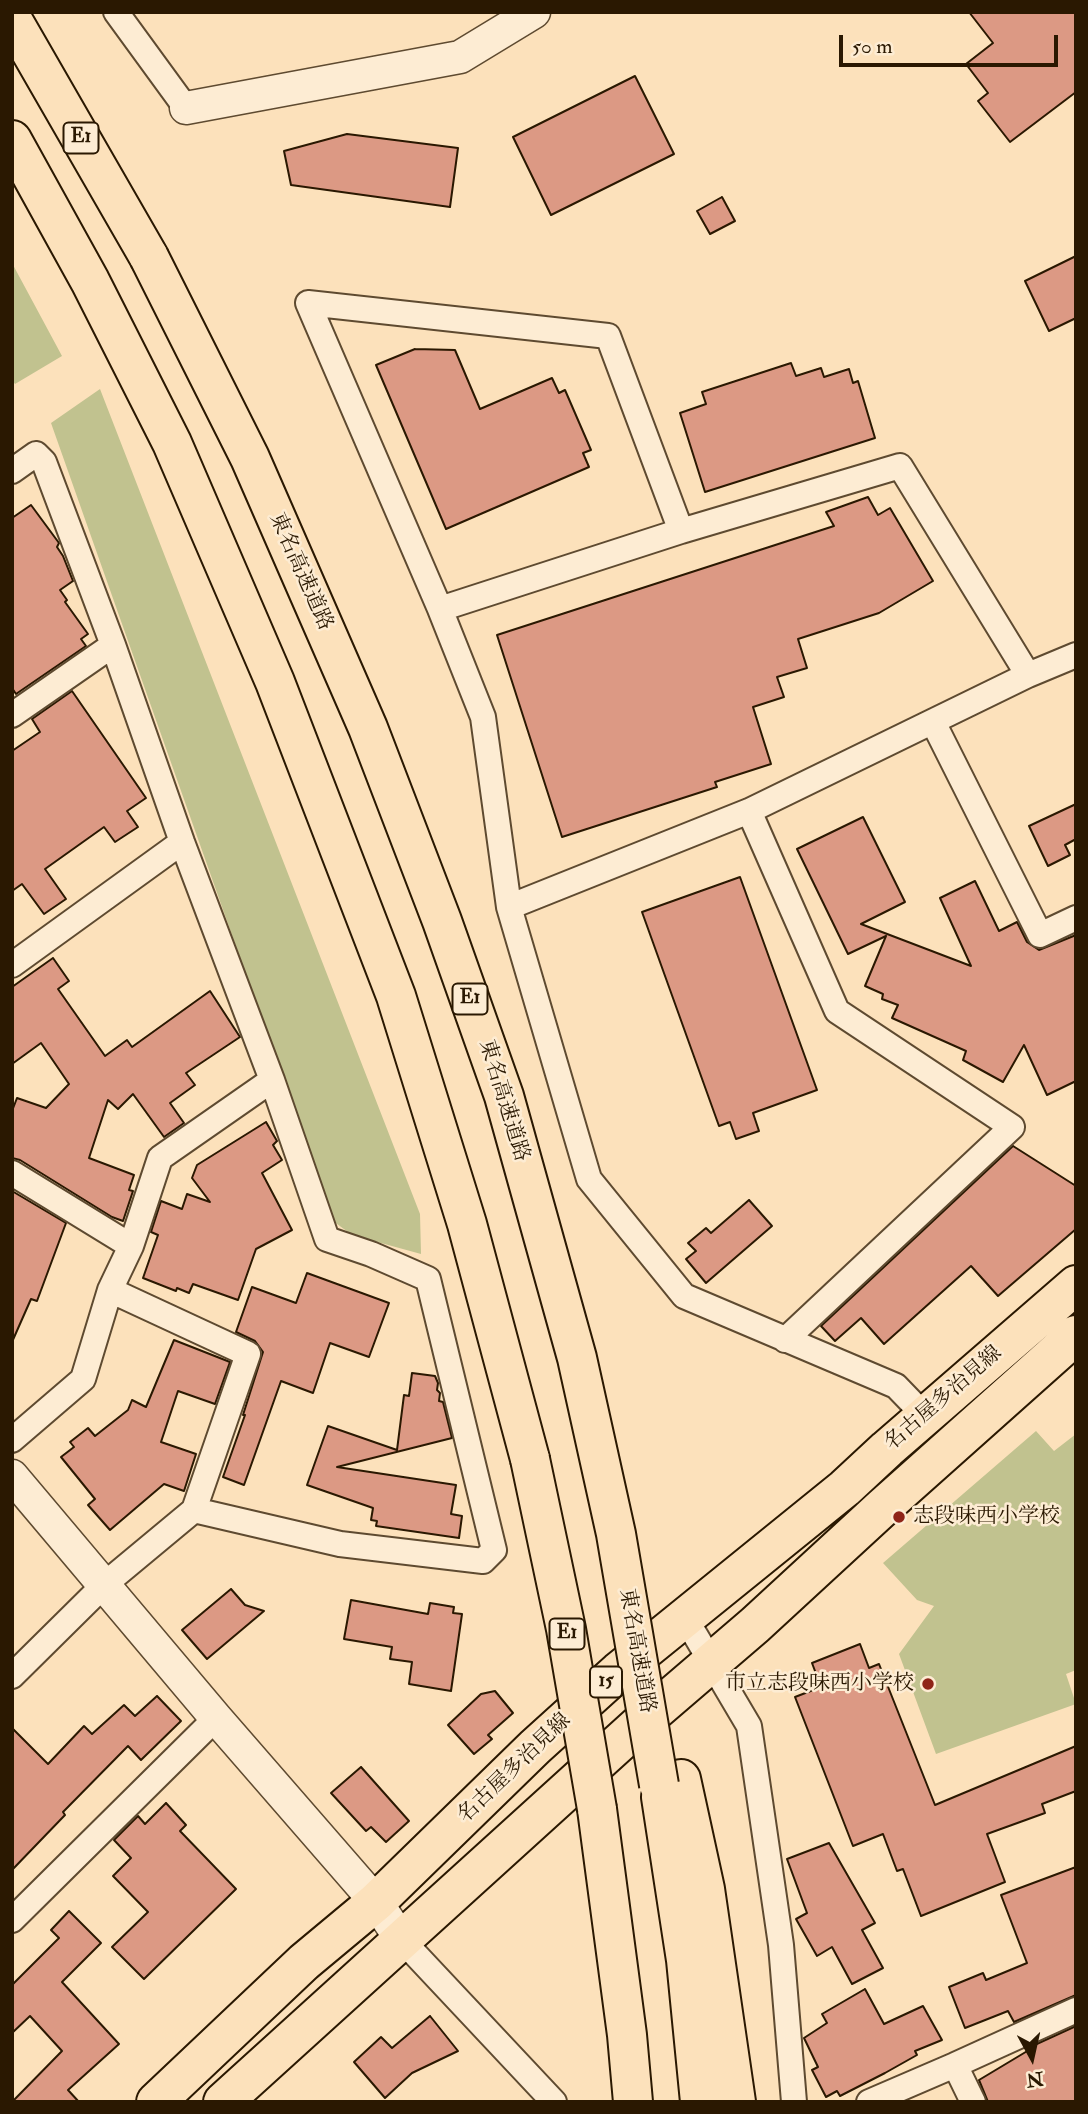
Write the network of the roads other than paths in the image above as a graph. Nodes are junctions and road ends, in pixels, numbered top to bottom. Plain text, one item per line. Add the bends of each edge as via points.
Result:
1 (116, 12) edge
2 (534, 12) edge
3 (12, 19) edge
4 (186, 108) joint
5 (12, 140) edge
6 (12, 471) edge
7 (681, 531) junction
8 (440, 609) junction
9 (113, 645) junction
10 (1076, 655) edge
11 (1028, 675) junction
12 (12, 715) edge
13 (933, 722) junction
14 (749, 811) junction
15 (182, 842) junction
16 (509, 907) junction
17 (1076, 918) edge
18 (12, 965) edge
19 (272, 1080) junction
20 (12, 1173) edge
21 (131, 1246) junction
22 (1076, 1285) edge
23 (110, 1290) junction
24 (1076, 1335) edge
25 (785, 1340) junction
26 (925, 1416) junction
27 (12, 1440) edge
28 (12, 1476) edge
29 (194, 1510) junction
30 (104, 1584) junction
31 (684, 1616) junction
32 (711, 1662) junction
33 (12, 1676) edge
34 (216, 1718) junction
35 (670, 1782) junction
36 (376, 1902) junction
37 (12, 1920) edge
38 (401, 1940) junction
39 (1076, 2010) edge
40 (627, 2035) junction
41 (955, 2065) junction
42 (156, 2102) edge
43 (223, 2102) edge
44 (554, 2102) edge
45 (626, 2102) edge
46 (633, 2102) edge
47 (700, 2102) edge
48 (736, 2102) edge
49 (794, 2102) edge
50 (869, 2102) edge
51 (973, 2102) edge

1 - 4 street
2 - 4 street via 460,57
3 - 35 main road, 東名高速道路 / E1, bridge via 149,257 255,470 368,728 442,921 504,1096 577,1358 616,1534 666,1712
5 - 40 main road, E1, bridge via 172,443 275,682 396,996 467,1224 530,1459 597,1809
6 - 9 street via 37,454 44,462
7 - 8 street
7 - 8 street via 608,336 308,303
7 - 11 street via 900,466
8 - 16 street via 484,717
9 - 12 street
9 - 15 street
10 - 11 street
11 - 13 street
13 - 14 street
13 - 17 street via 1040,935
14 - 16 street
14 - 25 street via 837,1011 1013,1127
15 - 18 street
15 - 19 street
16 - 25 street via 590,1179 684,1296
19 - 21 street via 160,1158
19 - 29 street via 327,1239 428,1279 494,1550 483,1561 340,1544
20 - 21 street
21 - 23 street
22 - 26 main road, 名古屋多治見線 / 15
23 - 27 street via 83,1379
23 - 29 street via 248,1354
24 - 32 main road, 名古屋多治見線
25 - 26 street via 896,1386
26 - 31 main road, 名古屋多治見線 / 15 via 827,1503
28 - 30 street
29 - 30 street
30 - 33 street
30 - 34 street
31 - 32 street
31 - 36 main road, 名古屋多治見線 / 15 via 535,1747
32 - 38 main road, 名古屋多治見線
32 - 49 street via 749,1726 781,1945
34 - 36 street
34 - 37 street
35 - 47 main road
35 - 48 main road via 705,1889
36 - 38 street
36 - 42 main road, 名古屋多治見線 / 15 via 304,1962
38 - 43 main road, 名古屋多治見線
38 - 44 street
39 - 41 street
40 - 45 main road
40 - 46 main road, E1
41 - 50 street
41 - 51 street

